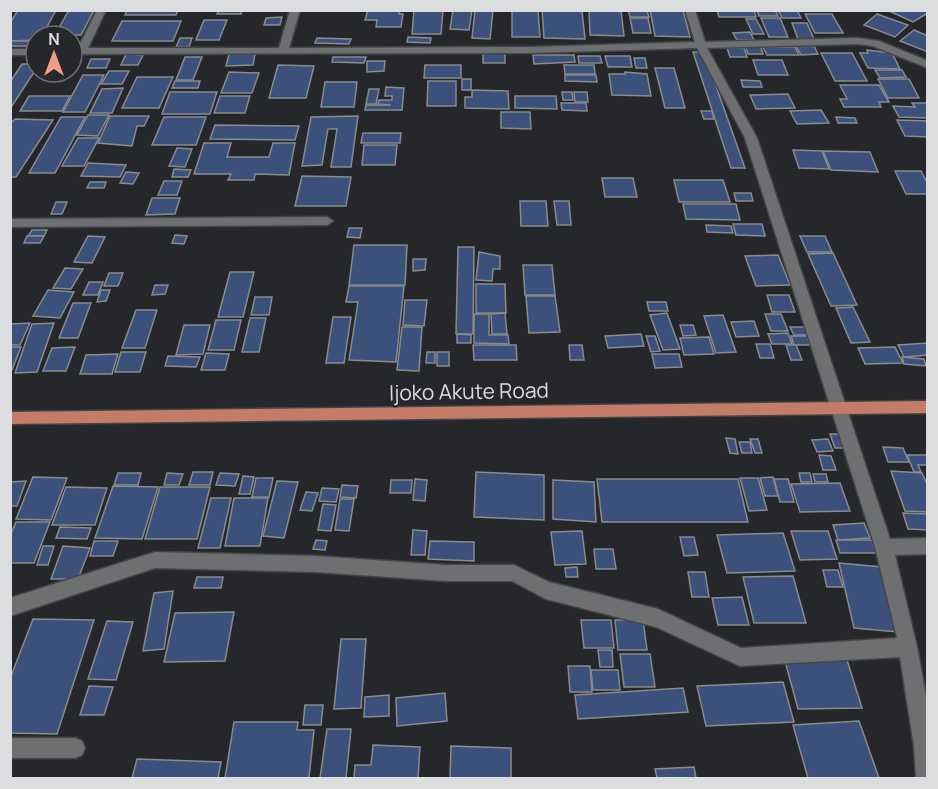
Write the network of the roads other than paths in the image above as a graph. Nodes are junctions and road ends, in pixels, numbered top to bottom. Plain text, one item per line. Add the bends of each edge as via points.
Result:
1 (102, 10) edge
2 (295, 10) edge
3 (690, 10) edge
4 (84, 38) edge
5 (701, 46) junction
6 (283, 50) junction
7 (84, 51) edge
8 (927, 65) edge
9 (327, 221) dead end
10 (10, 223) edge
11 (927, 407) edge
12 (838, 408) junction
13 (10, 418) edge
14 (927, 546) edge
15 (884, 547) junction
16 (10, 607) edge
17 (908, 647) junction
18 (926, 746) edge
19 (10, 748) edge
20 (75, 748) dead end
21 (926, 778) edge

1 - 4 street
2 - 6 street
3 - 5 street
5 - 6 street
5 - 8 street via 858,41 875,43
5 - 12 street via 751,138
6 - 7 street
9 - 10 street
11 - 12 main road, Ijoko Akute Road
12 - 13 main road, Ijoko Akute Road
12 - 15 street
14 - 15 street
15 - 17 street
16 - 17 street via 155,560 316,564 446,573 514,573 546,590 658,618 740,657
17 - 18 street
18 - 21 street
19 - 20 street

